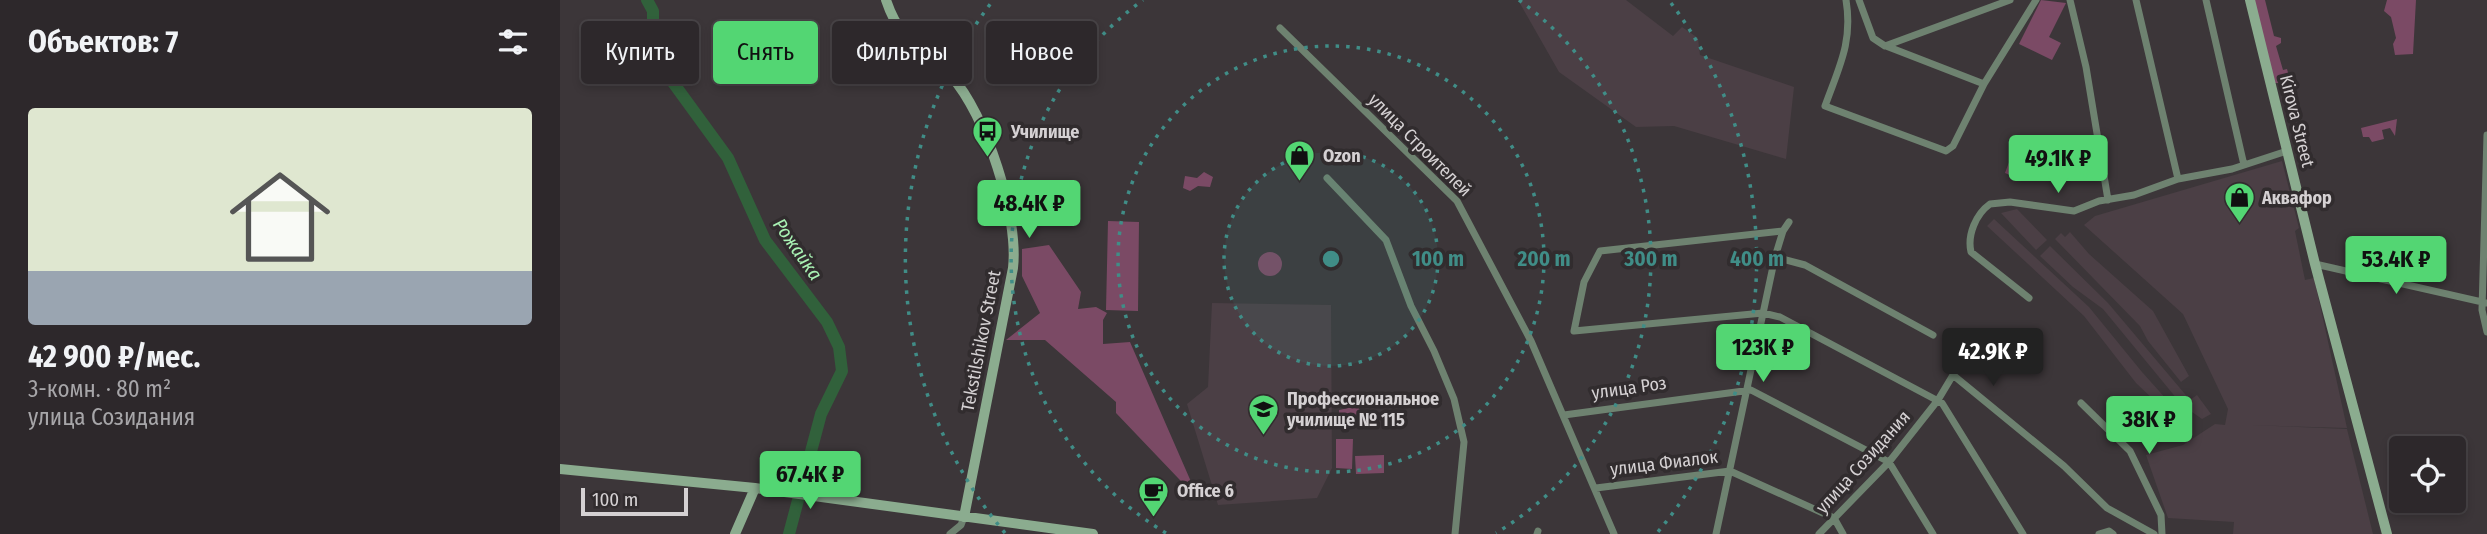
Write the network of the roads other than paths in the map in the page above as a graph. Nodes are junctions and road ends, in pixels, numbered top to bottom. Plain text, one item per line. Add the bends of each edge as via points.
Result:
1 (886, 0) edge
2 (1846, 0) edge
3 (1858, 0) edge
4 (2010, 0) edge
5 (2036, 0) edge
6 (2070, 0) edge
7 (2136, 0) edge
8 (2206, 0) edge
9 (2250, 0) edge
10 (1280, 28) dead end
11 (1885, 46) junction
12 (1984, 83) junction
13 (2487, 135) edge
14 (2287, 151) junction
15 (2244, 166) junction
16 (1327, 178) dead end
17 (2178, 180) junction
18 (2108, 200) junction
19 (1789, 222) dead end
20 (1783, 232) junction
21 (1775, 257) junction
22 (2315, 264) junction
23 (2029, 298) dead end
24 (2484, 303) edge
25 (1763, 313) junction
26 (2487, 332) edge
27 (1933, 335) dead end
28 (1748, 390) junction
29 (1938, 400) junction
30 (2081, 403) dead end
31 (1564, 415) junction
32 (1889, 462) junction
33 (560, 469) edge
34 (1730, 471) junction
35 (755, 488) junction
36 (1596, 488) junction
37 (964, 517) junction
38 (1834, 518) junction
39 (2111, 532) edge
40 (735, 534) edge
41 (950, 534) edge
42 (1093, 534) edge
43 (1455, 534) edge
44 (1615, 534) edge
45 (1716, 534) edge
46 (1819, 534) edge
47 (1843, 534) edge
48 (1933, 534) edge
49 (2023, 534) edge
50 (2099, 534) edge
51 (2154, 534) edge
52 (2162, 534) edge
53 (2387, 534) edge

1 - 37 main road, Tekstilshikov Street via 900,32 943,68 972,103 992,148 1012,234 1013,268
2 - 12 street via 1848,43 1825,106 1948,150
3 - 11 street via 1873,38
4 - 11 street
5 - 12 street
6 - 18 street via 2087,67
7 - 17 street
8 - 15 street
9 - 14 main road, Kirova Street
10 - 31 street, улица Строителей via 1457,201 1518,314
11 - 12 street
13 - 24 street
14 - 15 street
14 - 22 main road, Kirova Street
15 - 17 street
16 - 43 street via 1386,240 1410,306 1454,399 1464,442
17 - 18 street
18 - 23 street via 2074,211 1996,202 1981,212 1970,242 1973,255
19 - 20 street
20 - 21 street
20 - 25 street via 1600,251 1579,298 1573,327 1578,333
21 - 25 street
21 - 27 street via 1800,263
22 - 24 street
22 - 53 main road, Kirova Street
24 - 26 street
25 - 28 street
25 - 29 street via 1784,319
28 - 31 street, улица Роз
28 - 32 street
28 - 34 street
29 - 32 street, улица Созидания
29 - 49 street via 1950,412
29 - 51 street, улица Созидания via 1953,375 2064,466 2107,508
30 - 52 street via 2130,451 2161,515
31 - 36 street, улица Строителей
32 - 38 street, улица Созидания
32 - 48 street
33 - 35 main road
34 - 36 street, улица Фиалок
34 - 38 street, улица Фиалок
34 - 45 street
35 - 37 main road
35 - 40 main road
36 - 44 street, улица Строителей
37 - 41 street
37 - 42 main road
38 - 46 street, улица Созидания
38 - 47 street
39 - 50 street

